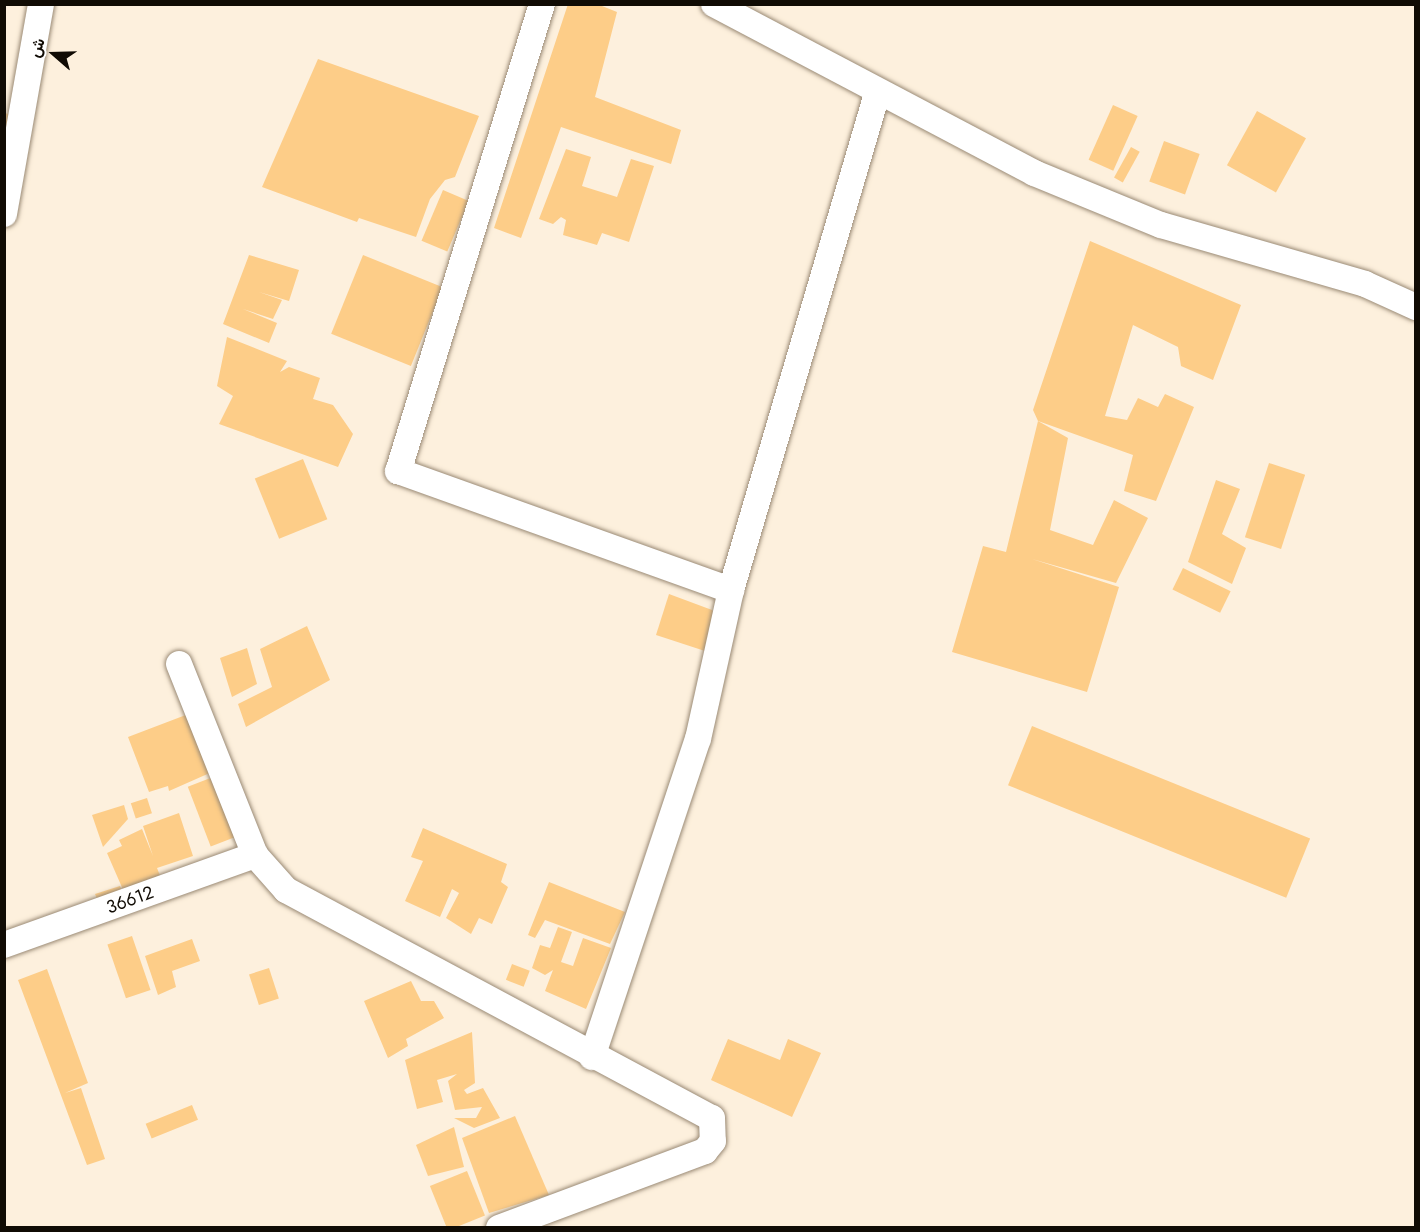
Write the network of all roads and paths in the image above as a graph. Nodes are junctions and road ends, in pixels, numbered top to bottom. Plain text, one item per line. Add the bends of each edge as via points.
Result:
1 (41, 4) edge
2 (542, 4) edge
3 (714, 4) edge
4 (877, 94) junction
5 (4, 214) edge
6 (1416, 307) edge
7 (731, 590) junction
8 (179, 664) dead end
9 (255, 855) junction
10 (4, 945) edge
11 (592, 1057) junction
12 (499, 1227) edge

1 - 5 street
2 - 7 street via 398,471
3 - 4 street
4 - 6 street via 1034,173 1150,220 1365,284
4 - 7 street
7 - 11 street via 698,739
8 - 9 street
9 - 10 street, 36612
9 - 11 street via 296,896
11 - 12 street via 703,1110 712,1118 713,1141 705,1151

